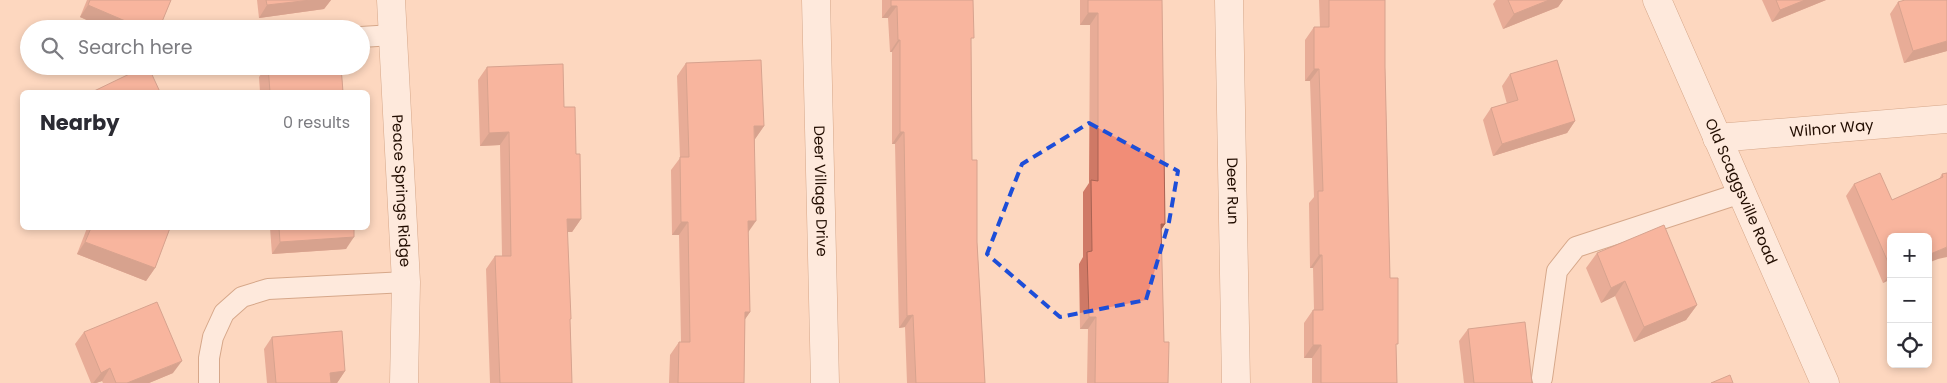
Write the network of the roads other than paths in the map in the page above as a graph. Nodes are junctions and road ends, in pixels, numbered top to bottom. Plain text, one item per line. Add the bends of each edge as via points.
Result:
1 (391, 0) edge
2 (816, 0) edge
3 (1230, 0) edge
4 (1657, 0) edge
5 (393, 35) junction
6 (370, 36) edge
7 (1947, 119) edge
8 (1717, 138) junction
9 (1741, 193) junction
10 (406, 282) junction
11 (1542, 378) dead end
12 (209, 383) edge
13 (404, 383) edge
14 (825, 383) edge
15 (1236, 383) edge
16 (1825, 383) edge

1 - 5 street, Peace Springs Ridge
2 - 14 street, Deer Village Drive
3 - 15 street, Deer Run
4 - 8 street, Old Scaggsville Road
5 - 6 lane
5 - 10 street, Peace Springs Ridge
7 - 8 street, Wilnor Way
8 - 9 street, Old Scaggsville Road
9 - 11 lane via 1576,247 1557,271
9 - 16 street, Old Scaggsville Road
10 - 12 lane via 268,289 242,298 224,313 213,337
10 - 13 street, Peace Springs Ridge

